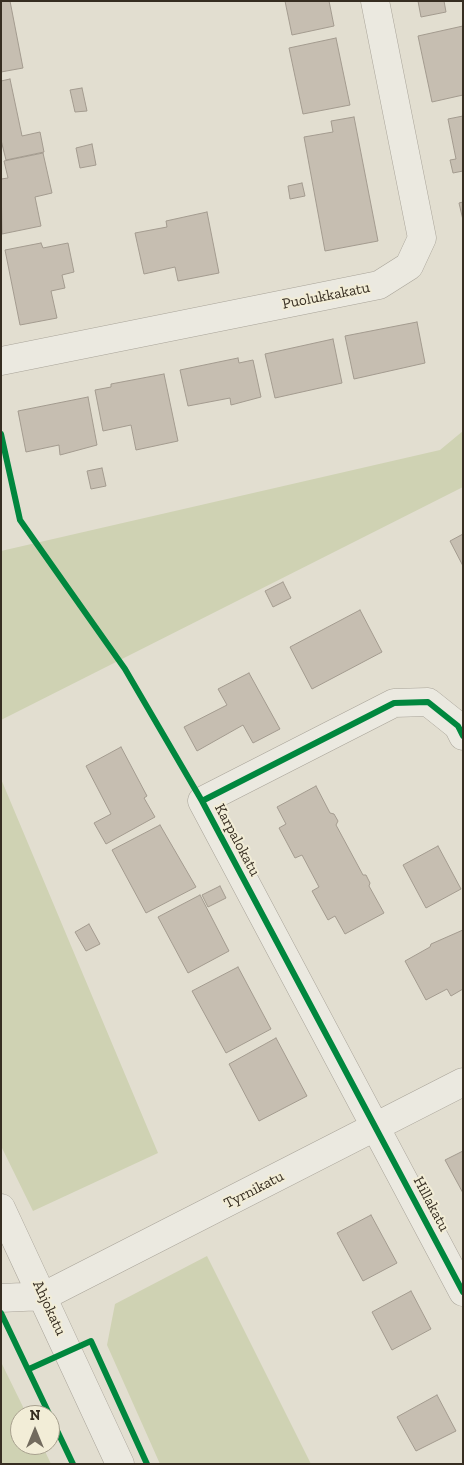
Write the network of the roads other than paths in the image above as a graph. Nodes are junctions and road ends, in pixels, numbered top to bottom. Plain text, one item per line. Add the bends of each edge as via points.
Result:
1 (375, 1) edge
2 (1, 361) edge
3 (463, 736) edge
4 (463, 1082) edge
5 (377, 1128) junction
6 (1, 1208) edge
7 (463, 1292) edge
8 (44, 1296) junction
9 (1, 1298) edge
10 (120, 1464) edge

1 - 2 street, Puolukkakatu via 422,238 409,266 379,285
3 - 5 street, Karpalokatu via 458,726 428,702 394,702 202,801
4 - 5 street, Tyrnikatu
5 - 7 street, Hillakatu
5 - 8 street, Tyrnikatu
6 - 8 street, Ahjokatu
8 - 9 street
8 - 10 street, Ahjokatu

